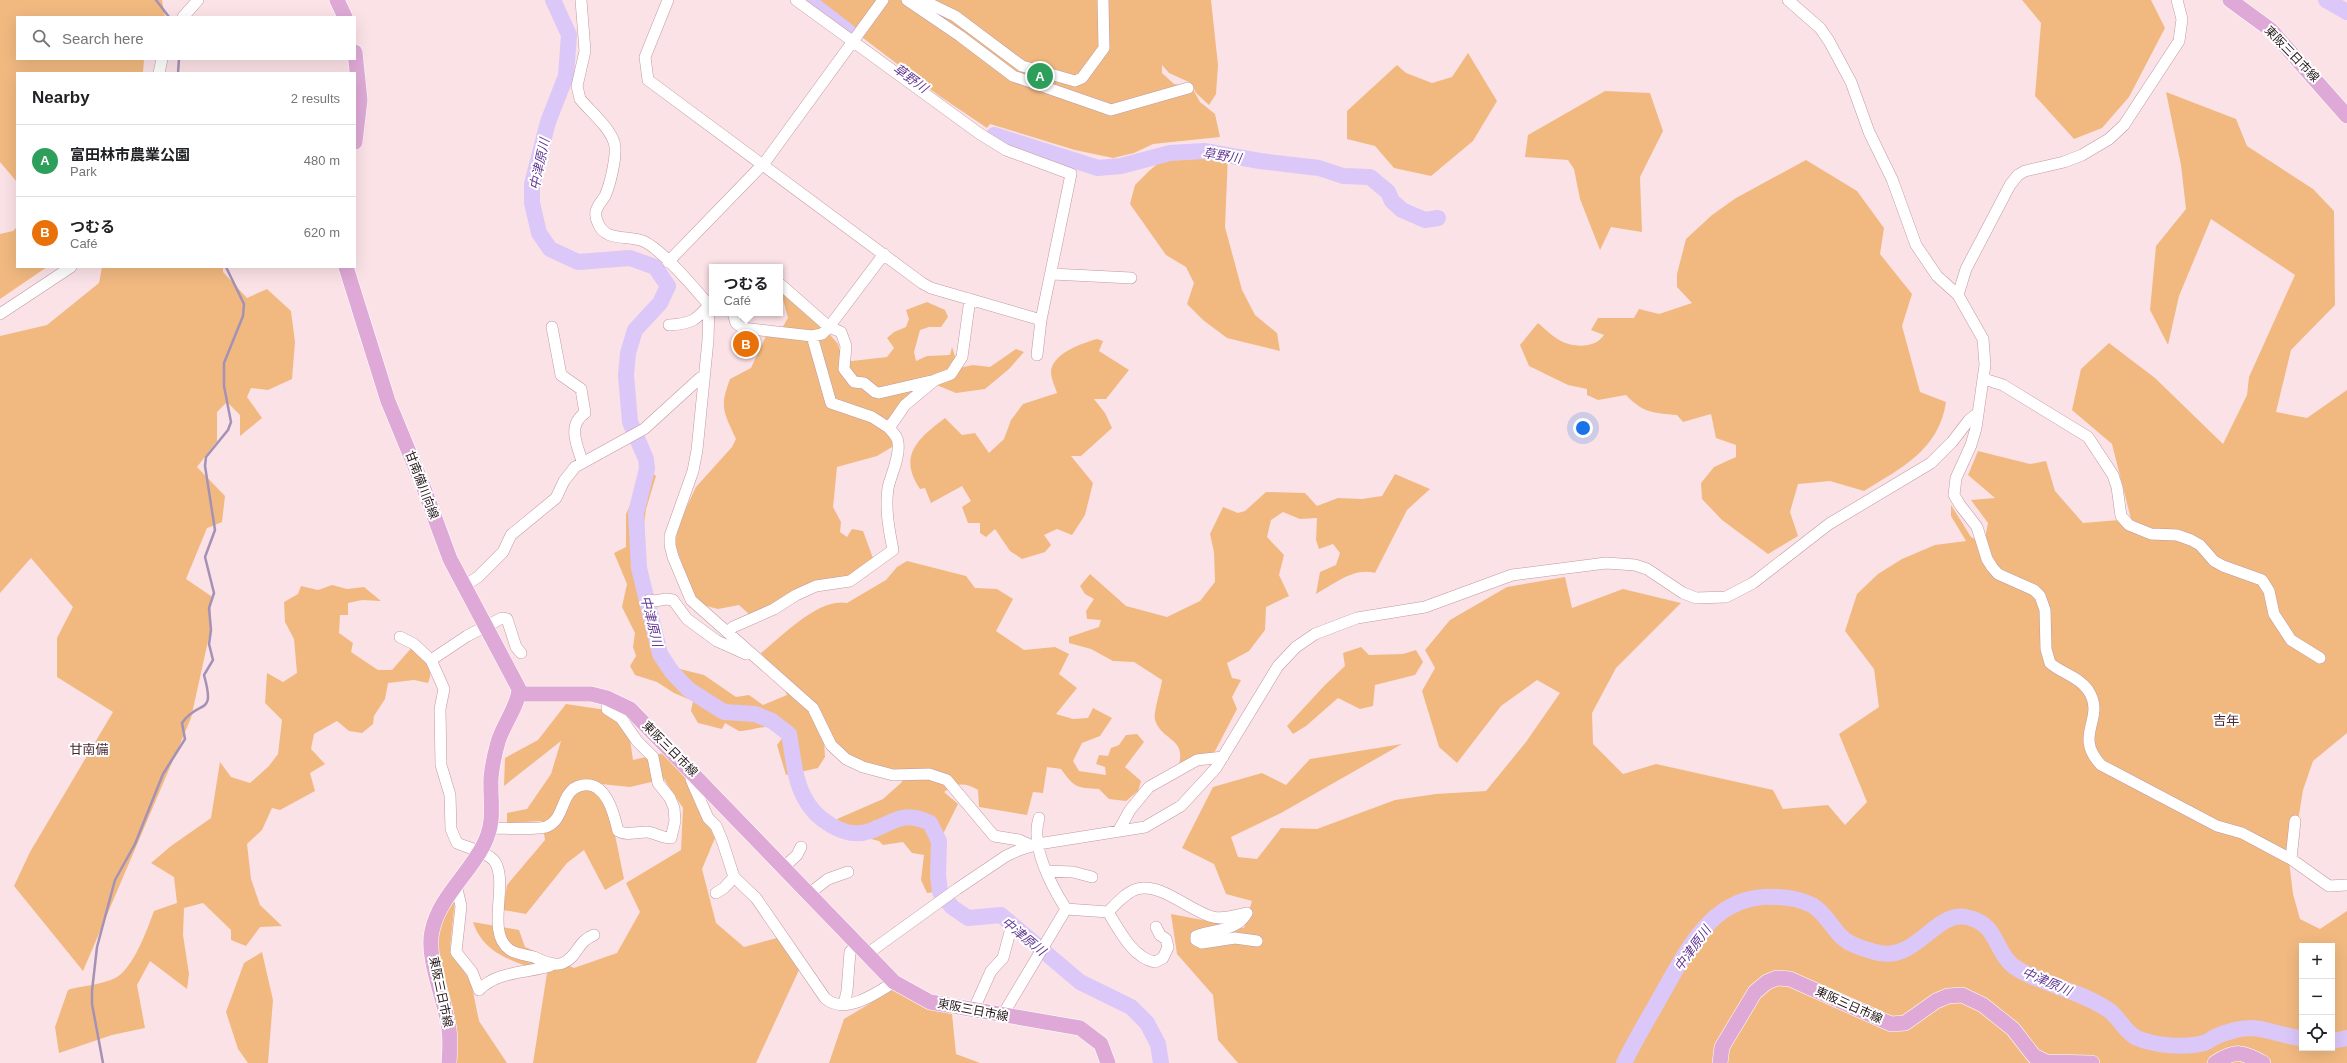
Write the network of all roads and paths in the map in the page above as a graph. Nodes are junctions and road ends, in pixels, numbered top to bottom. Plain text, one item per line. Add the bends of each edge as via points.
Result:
1 (198, 0) edge
2 (337, 0) edge
3 (581, 0) edge
4 (668, 0) edge
5 (796, 0) edge
6 (883, 0) edge
7 (907, 0) edge
8 (922, 0) edge
9 (1102, 0) edge
10 (2177, 0) edge
11 (2230, 0) edge
12 (1795, 2) edge
13 (184, 16) edge
14 (345, 16) edge
15 (852, 41) junction
16 (162, 60) edge
17 (356, 60) edge
18 (159, 72) edge
19 (1188, 88) dead end
20 (2347, 116) edge
21 (356, 134) edge
22 (762, 165) junction
23 (884, 254) junction
24 (668, 262) junction
25 (69, 268) edge
26 (346, 268) edge
27 (1052, 274) junction
28 (1131, 278) dead end
29 (783, 287) edge
30 (1958, 295) junction
31 (970, 299) junction
32 (709, 303) edge
33 (709, 305) edge
34 (0, 314) edge
35 (709, 316) edge
36 (734, 316) edge
37 (1041, 320) junction
38 (669, 325) dead end
39 (552, 327) dead end
40 (829, 327) junction
41 (812, 336) junction
42 (1037, 355) dead end
43 (704, 378) junction
44 (1984, 379) junction
45 (935, 380) junction
46 (1977, 414) junction
47 (889, 428) junction
48 (582, 461) junction
49 (464, 586) junction
50 (649, 600) dead end
51 (486, 625) junction
52 (728, 632) junction
53 (400, 636) dead end
54 (521, 653) dead end
55 (752, 653) junction
56 (2320, 658) dead end
57 (431, 660) junction
58 (519, 694) junction
59 (607, 698) junction
60 (1223, 757) junction
61 (694, 773) junction
62 (1039, 818) dead end
63 (2295, 821) dead end
64 (491, 828) junction
65 (1119, 830) junction
66 (1035, 845) junction
67 (801, 847) dead end
68 (479, 852) junction
69 (2292, 859) junction
70 (784, 867) junction
71 (1046, 871) junction
72 (848, 872) dead end
73 (734, 877) junction
74 (1092, 877) dead end
75 (456, 885) junction
76 (2347, 885) edge
77 (716, 893) dead end
78 (810, 894) junction
79 (1066, 909) junction
80 (1108, 912) junction
81 (1156, 927) dead end
82 (1010, 932) dead end
83 (594, 935) dead end
84 (1257, 942) dead end
85 (862, 949) junction
86 (550, 963) junction
87 (985, 963) dead end
88 (987, 979) junction
89 (894, 982) junction
90 (844, 1004) junction
91 (973, 1011) junction
92 (1002, 1016) junction
93 (449, 1063) edge
94 (1108, 1063) edge
95 (1720, 1063) edge
96 (2092, 1063) edge
97 (2215, 1063) edge
98 (2263, 1063) edge

1 - 13 street
2 - 14 main road
3 - 24 street via 585,51 578,93 580,100 612,136 616,154 608,186 595,215 598,224 611,236 645,242
4 - 22 street via 646,57 648,80
5 - 15 street
6 - 15 street
7 - 19 street via 1013,76 1111,110
8 - 9 street via 955,16 1022,66 1075,81 1082,78 1104,48
10 - 30 street via 2182,19 2179,41 2130,118 2109,139 2082,155 2018,175 2010,185 1972,257
11 - 20 main road, 東阪三日市線 via 2271,30
12 - 30 street via 1820,28 1851,82 1869,132 1892,179 1916,245 1937,276
15 - 22 street
15 - 27 street via 986,138 1006,150 1071,174
16 - 18 street
17 - 21 main road via 360,100
22 - 23 street
22 - 24 street
23 - 31 street via 931,288
23 - 40 street
24 - 32 street
25 - 34 street
26 - 49 main road, 甘南備川向線 via 390,406 450,559
27 - 28 street
27 - 37 street
29 - 40 street
30 - 44 street via 1983,338 1986,353
31 - 37 street
31 - 45 street via 962,357 951,374
33 - 38 street via 696,320
35 - 43 street
36 - 41 street via 736,324 742,328
37 - 42 street
39 - 48 street via 561,375 581,389 584,398 585,413 578,417 574,434
40 - 41 street via 822,334
40 - 45 street via 844,336 844,369 846,375 854,382 864,383 875,392
41 - 47 street via 831,403 872,417
43 - 48 street via 700,378 644,429
43 - 52 street via 693,471 674,523 670,545 691,600
44 - 46 street
44 - 56 street via 2003,385 2088,437 2113,475 2121,516 2128,525 2151,534 2177,535 2191,540 2222,566 2262,580 2269,591 2274,614 2291,640
45 - 47 street via 905,405
46 - 60 street via 1931,463 1829,524 1753,583 1726,597 1696,598 1683,593 1641,567 1620,563 1606,564 1512,575 1425,607 1357,618 1315,634 1296,647 1278,666
46 - 69 street via 1974,437 1956,478 1954,495 1978,527 1987,559 1992,567 1998,574 2034,590 2040,596 2045,610 2046,649 2050,663 2081,682 2092,699 2094,709 2088,743 2090,752 2101,765 2217,826 2242,833
47 - 52 street via 898,441 888,489 887,518 893,550 850,581 816,586 774,609 733,627
48 - 49 street via 568,475 556,498 512,535 503,552 478,577
49 - 51 main road, 甘南備川向線
50 - 55 street via 673,600 687,619 717,641 748,655
51 - 54 street via 502,618 507,619
51 - 57 street
51 - 58 main road, 甘南備川向線 via 516,680
52 - 55 street
53 - 57 street via 414,644
55 - 66 street via 813,708 831,745 846,759 863,767 893,775 929,774 947,780 994,836
57 - 68 street via 444,689 440,709 441,765 450,795 451,829 457,843
58 - 59 main road, 東阪三日市線 via 591,694
58 - 64 main road, 東阪三日市線 via 505,722 494,759 491,777
59 - 61 main road, 東阪三日市線 via 630,709
59 - 64 street via 607,709 621,718 637,741 653,757 658,783 670,798 674,808 675,821 671,838 660,838 648,832 624,834 618,831 610,803 599,788 588,784 578,786 568,794 555,821 546,827
60 - 65 street via 1206,780 1181,806 1145,827
60 - 65 street via 1197,760 1149,787 1130,810
61 - 70 main road, 東阪三日市線
61 - 73 street via 691,779 708,818 716,826
62 - 66 street
63 - 69 street
64 - 68 main road, 東阪三日市線
65 - 66 street
66 - 71 street
66 - 85 street via 1006,856 933,906
67 - 70 street via 797,855
68 - 75 main road, 東阪三日市線
68 - 86 street via 494,860 500,873 498,921 505,943 510,950
69 - 76 street via 2329,886
70 - 78 main road, 東阪三日市線
71 - 74 street via 1073,872
71 - 79 street
72 - 78 street via 828,879
73 - 77 street
73 - 90 street via 756,898 825,998 830,1003
75 - 86 street via 461,906 456,952 472,972 479,990 494,979 538,970 550,966
75 - 93 main road, 東阪三日市線 via 438,913 431,933 432,955 449,1024
78 - 85 main road, 東阪三日市線
79 - 80 street
79 - 92 street
80 - 81 street via 1139,955 1155,962 1163,958 1168,947 1166,939 1160,935
80 - 84 street via 1128,893 1137,888 1148,888 1176,898 1214,918 1246,913 1225,930 1196,936 1196,940 1202,943 1235,938
82 - 88 street via 1003,958 994,965
83 - 86 street via 584,938 570,959 562,964
85 - 89 main road, 東阪三日市線
85 - 90 street via 850,952
87 - 88 street
88 - 91 street
89 - 90 street via 866,1000
89 - 91 main road, 東阪三日市線 via 930,1002
91 - 92 main road, 東阪三日市線
92 - 94 main road, 東阪三日市線 via 1080,1028 1101,1044
95 - 96 main road, 東阪三日市線 via 1722,1048 1755,992 1777,978 1790,979 1891,1024 1905,1023 1936,1001 1948,996 1962,995 1983,1005 2012,1029 2034,1056 2046,1062
97 - 98 main road via 2227,1055 2240,1052

